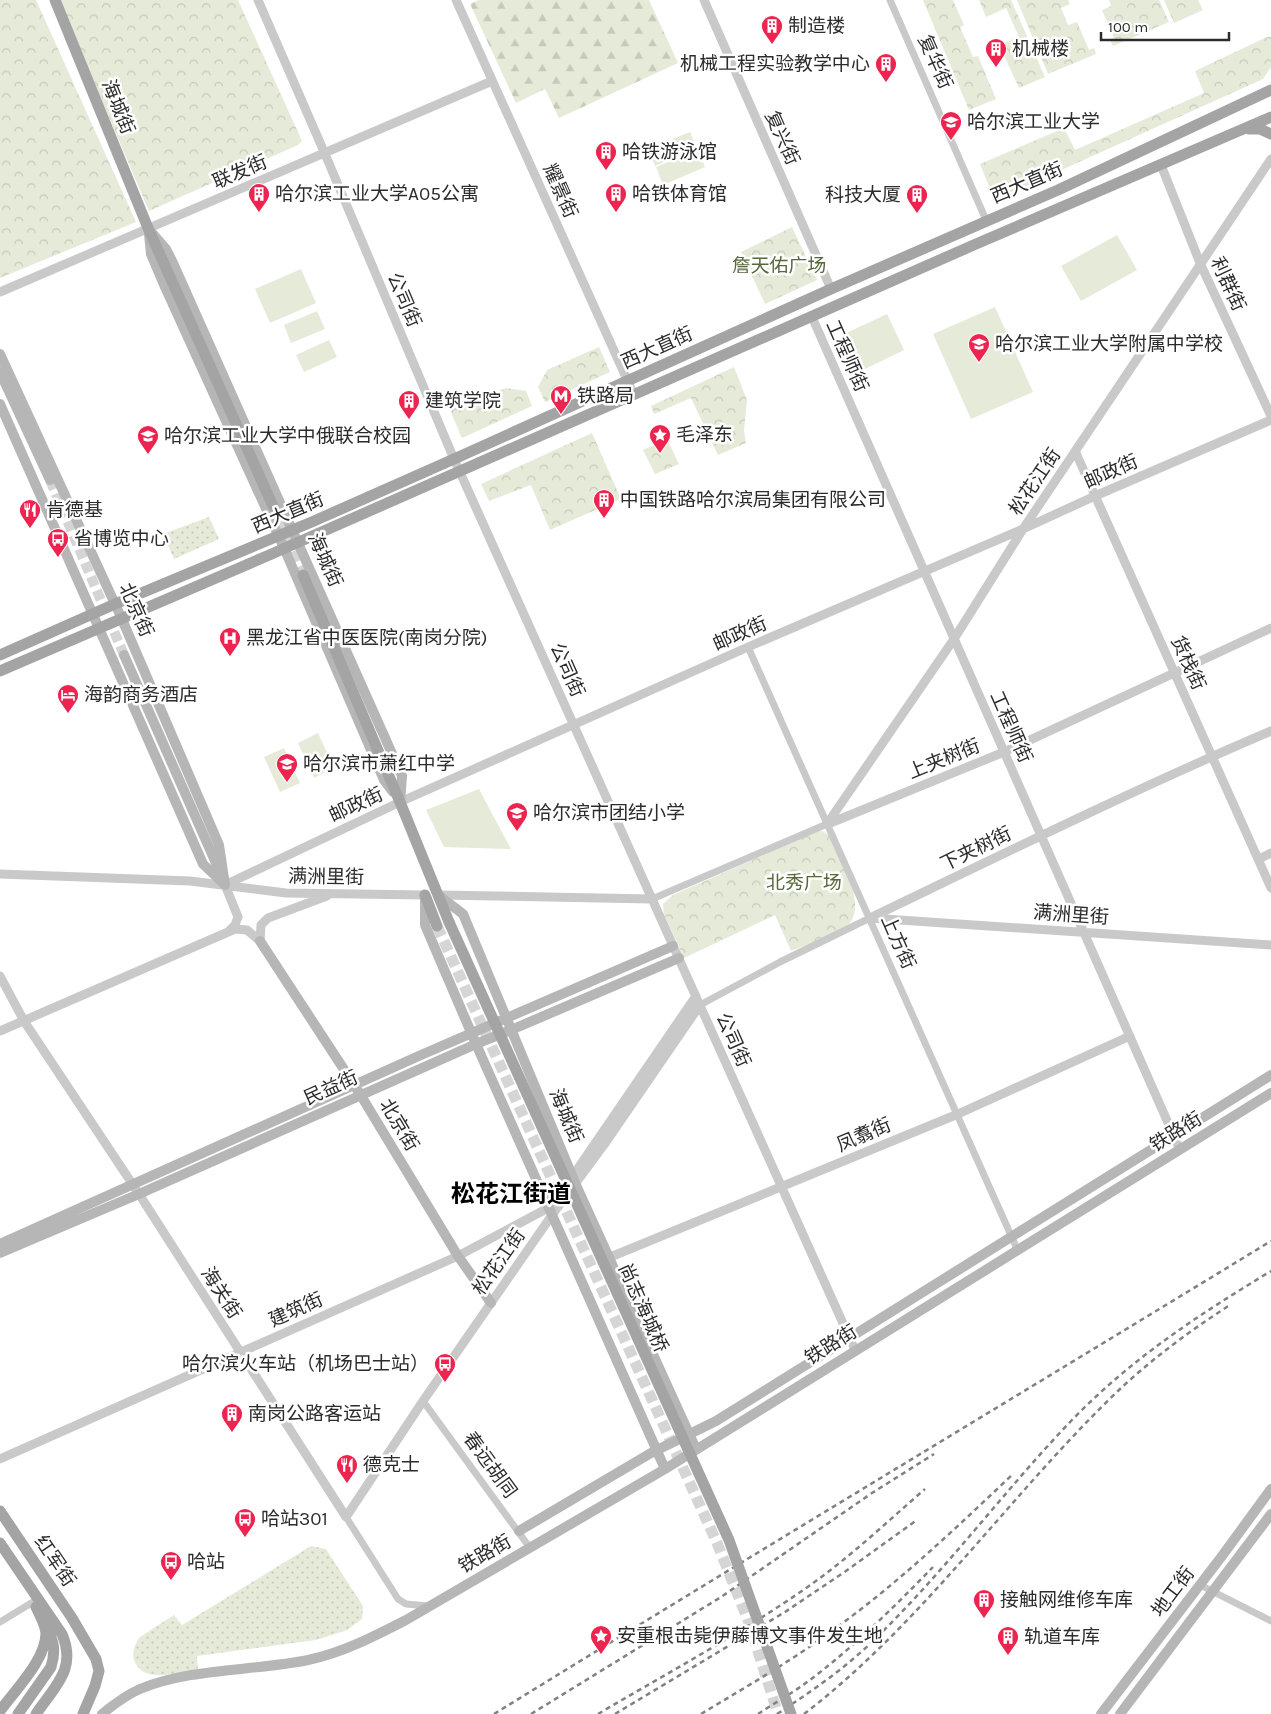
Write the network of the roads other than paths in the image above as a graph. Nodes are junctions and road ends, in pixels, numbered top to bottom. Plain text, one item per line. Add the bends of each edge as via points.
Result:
1 (55, 0) edge
2 (258, 0) edge
3 (456, 0) edge
4 (704, 0) edge
5 (890, 0) edge
6 (492, 80) junction
7 (1271, 90) edge
8 (1271, 116) edge
9 (1230, 134) junction
10 (1271, 134) edge
11 (325, 154) junction
12 (1271, 159) edge
13 (1160, 165) junction
14 (986, 220) junction
15 (148, 228) junction
16 (1200, 263) junction
17 (831, 289) junction
18 (0, 292) edge
19 (812, 317) junction
20 (0, 354) edge
21 (0, 372) edge
22 (628, 381) junction
23 (634, 395) junction
24 (0, 404) edge
25 (1271, 416) edge
26 (1271, 420) edge
27 (1075, 452) junction
28 (454, 459) junction
29 (459, 471) junction
30 (50, 480) tunnel mouth
31 (1095, 496) junction
32 (273, 506) tunnel mouth
33 (1023, 529) junction
34 (292, 530) junction
35 (278, 536) junction
36 (298, 542) junction
37 (284, 548) junction
38 (924, 571) junction
39 (303, 575) tunnel mouth
40 (114, 604) junction
41 (92, 614) junction
42 (121, 617) junction
43 (98, 628) junction
44 (1271, 628) edge
45 (954, 638) junction
46 (748, 648) junction
47 (124, 655) tunnel mouth
48 (0, 656) edge
49 (0, 670) edge
50 (1175, 672) junction
51 (574, 726) junction
52 (1271, 731) edge
53 (1004, 752) junction
54 (1212, 756) junction
55 (400, 802) junction
56 (827, 824) junction
57 (1041, 836) junction
58 (1271, 853) edge
59 (1259, 858) junction
60 (0, 874) edge
61 (226, 885) junction
62 (1271, 888) edge
63 (333, 894) junction
64 (425, 895) junction
65 (438, 895) junction
66 (652, 900) junction
67 (870, 918) junction
68 (437, 926) tunnel mouth
69 (228, 932) junction
70 (1083, 932) junction
71 (260, 941) junction
72 (1271, 945) edge
73 (673, 946) junction
74 (679, 958) junction
75 (0, 976) edge
76 (696, 996) junction
77 (700, 1005) junction
78 (506, 1019) junction
79 (24, 1020) junction
80 (511, 1030) junction
81 (0, 1031) edge
82 (1130, 1036) junction
83 (473, 1039) junction
84 (1271, 1075) edge
85 (357, 1090) junction
86 (1271, 1094) edge
87 (958, 1114) junction
88 (1174, 1136) junction
89 (1180, 1150) junction
90 (574, 1181) junction
91 (132, 1185) junction
92 (782, 1187) junction
93 (139, 1194) junction
94 (550, 1212) junction
95 (1012, 1237) junction
96 (0, 1244) edge
97 (1018, 1251) junction
98 (0, 1253) edge
99 (458, 1256) junction
100 (608, 1258) junction
101 (491, 1303) junction
102 (850, 1338) junction
103 (855, 1350) junction
104 (240, 1353) junction
105 (423, 1401) junction
106 (689, 1434) junction
107 (696, 1449) junction
108 (657, 1450) junction
109 (0, 1459) edge
110 (665, 1469) junction
111 (1271, 1489) edge
112 (0, 1511) edge
113 (1271, 1514) edge
114 (346, 1517) junction
115 (518, 1532) junction
116 (0, 1542) edge
117 (530, 1548) junction
118 (1200, 1585) junction
119 (1213, 1592) junction
120 (35, 1600) junction
121 (430, 1606) junction
122 (41, 1618) junction
123 (1271, 1621) edge
124 (0, 1622) edge
125 (0, 1711) edge
126 (18, 1714) edge
127 (36, 1714) edge
128 (83, 1714) edge
129 (102, 1714) edge
130 (791, 1714) edge
131 (1101, 1714) edge
132 (1120, 1714) edge

1 - 15 main road, 海城街
2 - 11 street, 公司街
3 - 6 street, 耀景街
4 - 17 street, 复兴街
5 - 14 street, 复华街
6 - 11 street, 联发街
6 - 22 street, 耀景街
7 - 14 main road, 西大直街 via 1058,190
8 - 9 main road, 西大直街
9 - 10 main road via 1255,128
9 - 13 main road, 西大直街
11 - 15 street, 联发街
11 - 28 street, 公司街
12 - 16 street, 松花江街
13 - 16 street, 利群街
13 - 19 main road, 西大直街
14 - 17 main road, 西大直街
15 - 18 street, 联发街
15 - 32 main road, 海城街
15 - 34 main road, 海城街 via 173,263
15 - 35 main road, 海城街 via 154,262
16 - 25 street, 利群街
16 - 27 street, 松花江街
17 - 22 main road, 西大直街
19 - 23 main road, 西大直街
19 - 38 street, 工程师街
20 - 40 main road, 北京街
21 - 30 main road
22 - 23 street, 耀景街
22 - 28 main road, 西大直街
23 - 29 main road, 西大直街
24 - 41 main road
26 - 31 street, 邮政街
27 - 31 street, 货栈街
27 - 33 street, 松花江街
28 - 29 street, 公司街
28 - 34 main road, 西大直街
29 - 36 main road, 西大直街
29 - 51 street, 公司街
31 - 33 street, 邮政街
31 - 50 street, 货栈街
33 - 38 street, 邮政街
33 - 45 street, 松花江街
34 - 35 main road, 西大直街
34 - 36 main road, 海城街
35 - 37 main road, 海城街
35 - 40 main road, 西大直街
36 - 37 main road, 西大直街
36 - 55 main road, 海城街 via 402,776
37 - 42 main road, 西大直街
37 - 55 main road, 海城街 via 384,780
38 - 45 street, 工程师街
38 - 46 street, 邮政街
39 - 55 main road, 海城街
40 - 41 main road, 西大直街
40 - 42 main road, 北京街
41 - 43 main road
41 - 48 main road, 西大直街
42 - 43 main road, 西大直街
42 - 61 main road, 北京街 via 219,845
43 - 49 main road, 西大直街
43 - 61 main road via 203,864
44 - 50 street, 上夹树街
45 - 53 street, 工程师街
45 - 56 street, 松花江街
46 - 51 street, 邮政街
46 - 56 street, 上方街
47 - 61 main road, 北京街
50 - 53 street, 上夹树街
50 - 54 street, 货栈街
51 - 55 street, 邮政街
51 - 66 street, 公司街
52 - 54 street, 下夹树街
53 - 56 street, 上夹树街
53 - 57 street, 工程师街
54 - 57 street, 下夹树街
54 - 59 street, 货栈街
55 - 61 street, 邮政街
55 - 65 main road, 海城街
56 - 66 street, 上夹树街
56 - 67 street, 上方街
57 - 67 street, 下夹树街
57 - 70 street, 工程师街
58 - 59 street
59 - 62 street, 货栈街
60 - 61 street, 满洲里街
61 - 63 street, 满洲里街 via 286,893
61 - 69 street via 238,917
63 - 64 street, 满洲里街
63 - 71 street via 268,918 261,925
64 - 65 street, 满洲里街
64 - 68 main road
64 - 83 main road via 425,925
65 - 66 street, 满洲里街
65 - 78 main road, 海城街 via 463,914
65 - 130 main road, 尚志海城桥, bridge via 729,1540
66 - 73 street, 公司街
67 - 70 street, 满洲里街
67 - 77 street, 下夹树街
67 - 87 street, 上方街
69 - 71 street via 240,928
69 - 79 street
70 - 72 street, 满洲里街
70 - 82 street, 工程师街
71 - 85 main road, 北京街
73 - 74 street, 公司街
73 - 78 main road, 民益街
74 - 76 street, 公司街
74 - 80 main road, 民益街
75 - 79 street, 海关街
76 - 77 street, 公司街
76 - 90 street, 松花江街
77 - 90 street, 松花江街
77 - 92 street, 公司街
78 - 80 main road, 海城街
78 - 83 main road, 民益街
79 - 81 street
79 - 91 street, 海关街
80 - 83 main road, 民益街
80 - 90 main road, 海城街
82 - 87 street, 凤翥街
82 - 88 street, 工程师街
83 - 85 main road, 民益街
83 - 94 main road
84 - 88 main road, 铁路街
85 - 91 main road, 民益街
85 - 93 main road, 民益街
85 - 99 main road, 北京街
86 - 89 main road, 铁路街
87 - 92 street, 凤翥街
87 - 95 street, 上方街
88 - 89 street, 工程师街
88 - 95 main road, 铁路街
89 - 97 main road, 铁路街
90 - 94 street, 松花江街
90 - 100 main road, 海城街
91 - 93 street, 海关街
91 - 96 main road, 民益街
92 - 100 street, 凤翥街
92 - 102 street, 公司街
93 - 98 main road, 民益街
93 - 104 street, 海关街
94 - 99 street, 建筑街
94 - 101 street, 松花江街
94 - 108 main road
95 - 97 street, 上方街
95 - 102 main road, 铁路街
97 - 103 main road, 铁路街
99 - 101 main road, 北京街
99 - 104 street, 建筑街
100 - 106 main road, 海城街
101 - 105 street, 松花江街
102 - 103 street, 公司街
102 - 106 main road, 铁路街 via 716,1421
103 - 107 main road, 铁路街
104 - 109 street, 建筑街
104 - 114 street, 海关街
105 - 114 street, 松花江街
105 - 115 street, 春远胡同
106 - 107 main road, 海城街
106 - 108 main road, 铁路街
107 - 110 main road, 铁路街
108 - 110 main road
108 - 115 main road, 铁路街
110 - 117 main road, 铁路街
111 - 118 main road, 地工街
112 - 128 main road, 红军街 via 72,1618 96,1660 99,1671 96,1686
113 - 119 main road, 地工街
114 - 121 street, 海关街 via 398,1599 406,1604
115 - 117 street, 春远胡同
116 - 120 main road, 红军街
117 - 121 main road, 铁路街
118 - 119 street
118 - 131 main road, 地工街
119 - 123 street
119 - 132 main road, 地工街
120 - 122 main road
120 - 124 street
120 - 127 main road via 62,1634 68,1653 63,1675
121 - 129 main road, 铁路街 via 376,1635 317,1658 187,1677 145,1687
122 - 125 main road via 46,1634 38,1660
122 - 126 main road via 54,1644 54,1659

